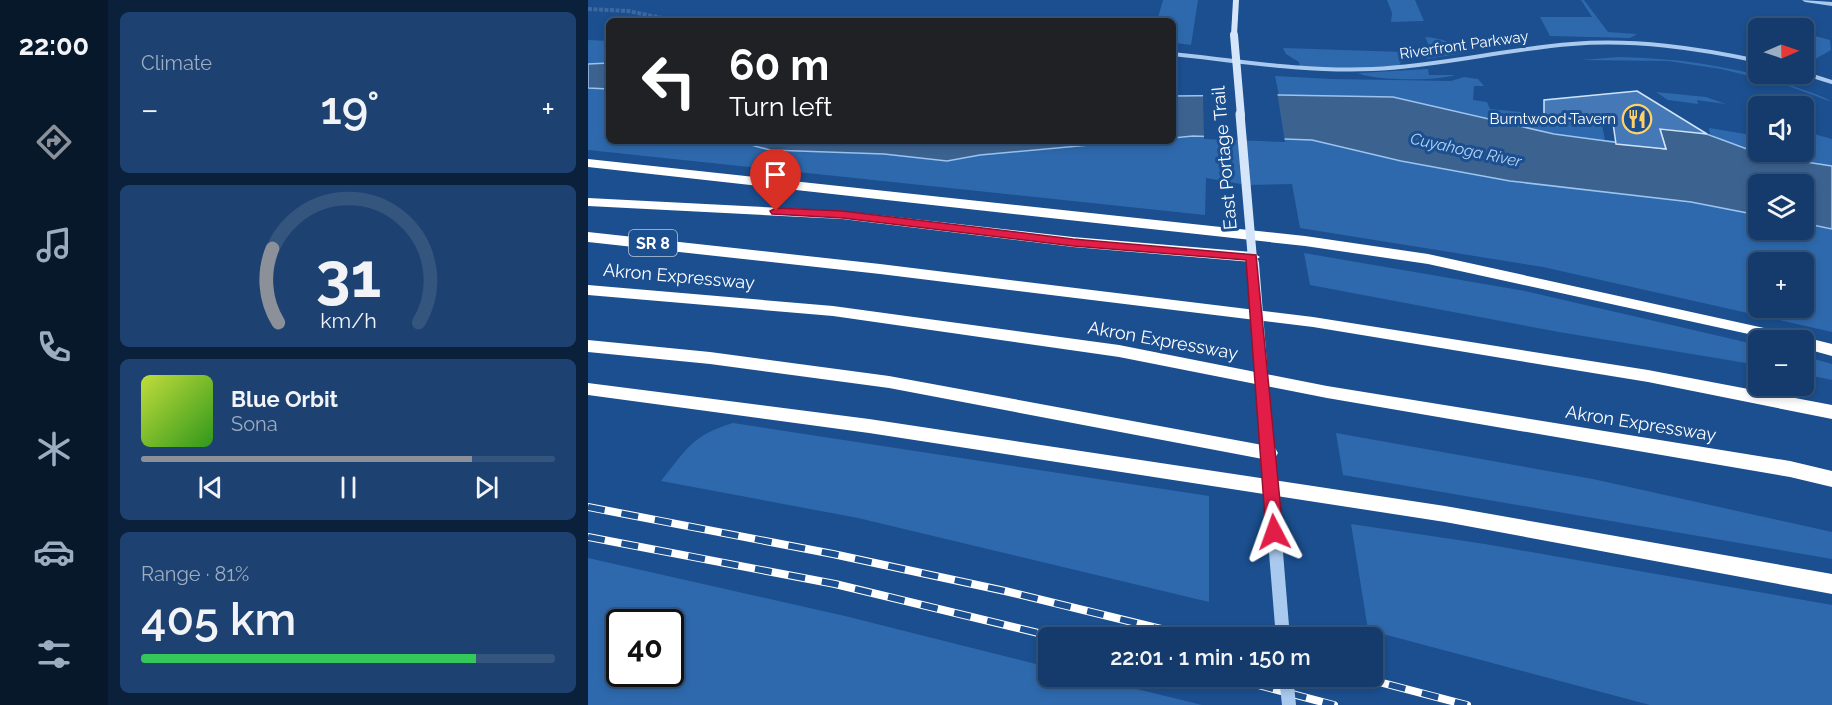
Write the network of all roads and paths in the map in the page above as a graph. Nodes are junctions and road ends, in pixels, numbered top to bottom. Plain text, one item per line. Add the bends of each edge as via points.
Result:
1 (1236, 0) edge
2 (1805, 0) edge
3 (1832, 4) edge
4 (1176, 54) edge
5 (1748, 59) edge
6 (1814, 76) edge
7 (1832, 82) edge
8 (588, 164) edge
9 (588, 202) edge
10 (588, 237) edge
11 (1252, 257) junction
12 (588, 290) edge
13 (1757, 330) edge
14 (1814, 345) edge
15 (588, 346) edge
16 (1832, 350) edge
17 (588, 389) edge
18 (1832, 412) edge
19 (1268, 453) junction
20 (1832, 479) edge
21 (1832, 584) edge
22 (1282, 627) edge
23 (1287, 687) edge
24 (1289, 705) edge

1 - 11 main road, East Portage Trail, bridge via 1234,35
2 - 3 street
4 - 5 street, Riverfront Parkway via 1293,67 1374,69 1557,45 1612,43 1674,46
6 - 7 street
8 - 13 highway via 1305,241 1428,259
9 - 11 highway via 842,215 1073,242
10 - 18 highway, Akron Expressway / SR 8 via 1313,322 1648,376
11 - 19 main road, East Portage Trail, bridge
12 - 20 highway, Akron Expressway via 833,311 1119,351 1327,392
14 - 16 highway
15 - 19 highway via 889,382
17 - 21 highway via 870,426 1433,513
19 - 22 street, East Portage Trail, bridge
23 - 24 street, bridge

